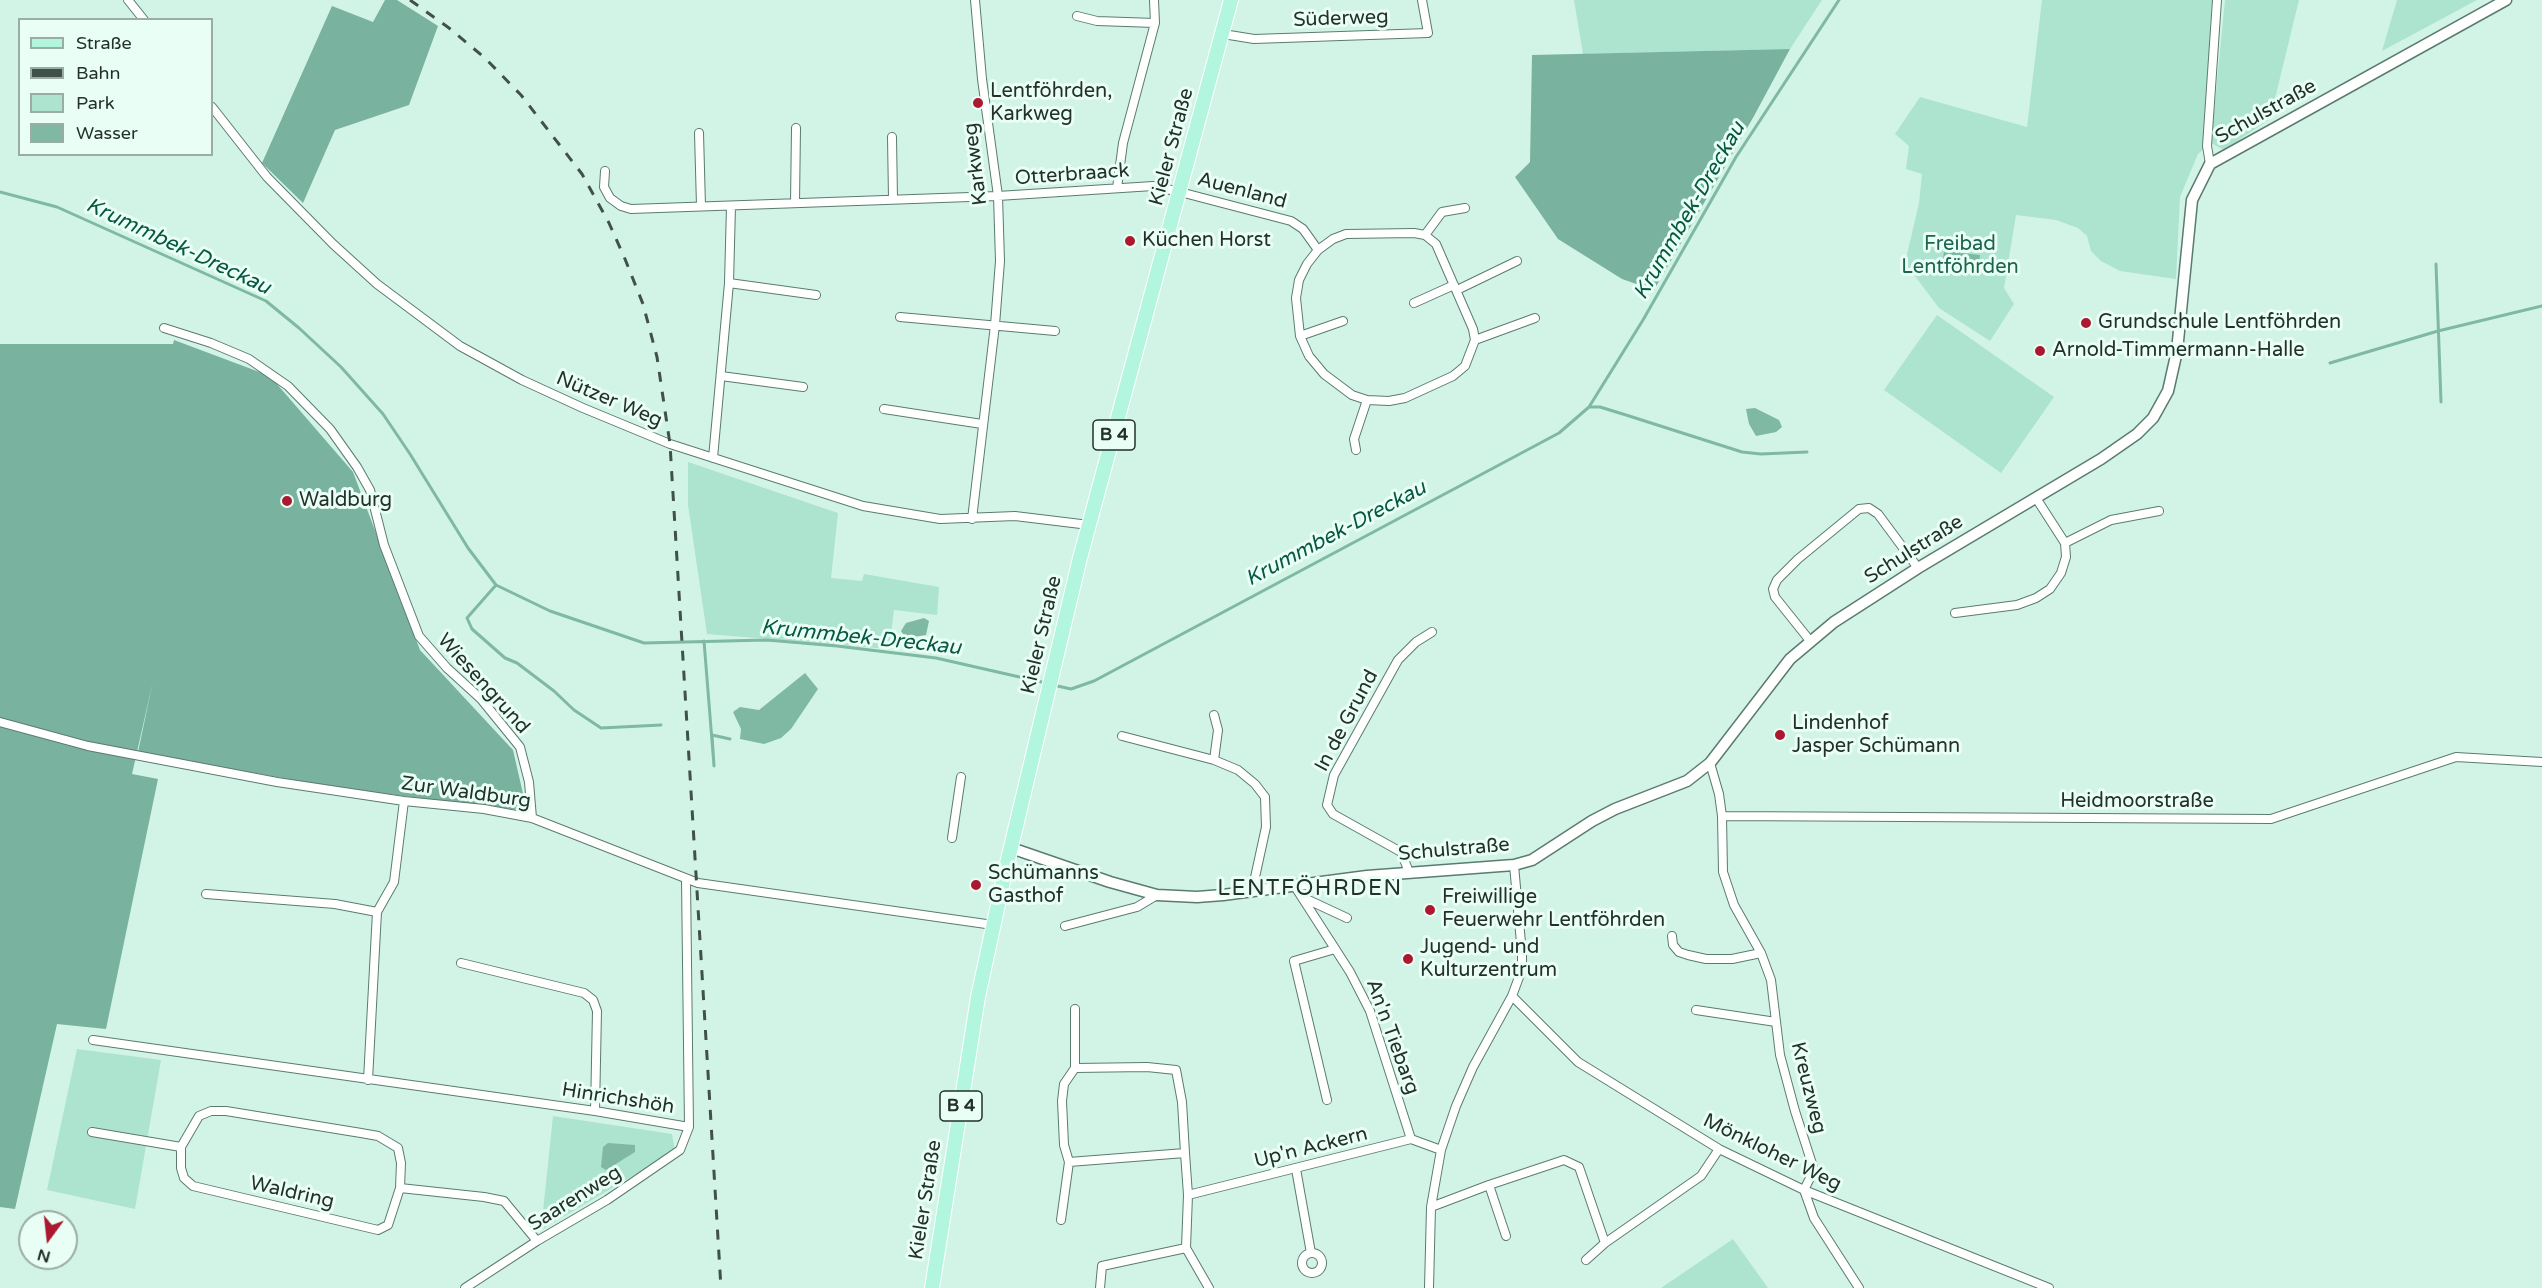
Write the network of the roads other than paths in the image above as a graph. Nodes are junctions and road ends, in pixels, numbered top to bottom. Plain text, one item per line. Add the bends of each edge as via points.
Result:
1 (128, 0) edge
2 (975, 0) edge
3 (1154, 0) edge
4 (1231, 0) edge
5 (1422, 0) edge
6 (2217, 0) edge
7 (2506, 0) edge
8 (1077, 16) dead end
9 (142, 18) edge
10 (1155, 23) junction
11 (1223, 34) junction
12 (213, 108) edge
13 (796, 128) dead end
14 (699, 132) dead end
15 (892, 137) dead end
16 (2210, 164) junction
17 (605, 171) dead end
18 (1117, 188) junction
19 (1180, 192) junction
20 (998, 196) junction
21 (893, 199) junction
22 (795, 203) junction
23 (701, 206) junction
24 (730, 206) junction
25 (1466, 208) dead end
26 (1425, 235) junction
27 (1318, 250) junction
28 (1517, 261) dead end
29 (729, 283) junction
30 (1456, 288) junction
31 (816, 295) dead end
32 (1414, 303) dead end
33 (900, 317) dead end
34 (1534, 318) dead end
35 (1342, 321) dead end
36 (995, 325) junction
37 (164, 328) dead end
38 (1055, 331) dead end
39 (1300, 336) junction
40 (1475, 340) junction
41 (720, 375) junction
42 (803, 387) dead end
43 (1367, 400) junction
44 (884, 409) dead end
45 (982, 424) junction
46 (1356, 450) dead end
47 (713, 458) junction
48 (2036, 498) junction
49 (2159, 511) dead end
50 (972, 519) junction
51 (1089, 525) junction
52 (2065, 543) junction
53 (1918, 568) junction
54 (1955, 613) dead end
55 (1432, 632) dead end
56 (1810, 642) junction
57 (1214, 715) dead end
58 (0, 722) edge
59 (1122, 736) dead end
60 (1214, 760) junction
61 (2542, 762) edge
62 (1710, 763) junction
63 (961, 777) dead end
64 (404, 801) junction
65 (1722, 816) junction
66 (532, 818) junction
67 (952, 838) dead end
68 (1010, 850) junction
69 (1514, 865) junction
70 (1409, 872) junction
71 (686, 879) junction
72 (1294, 885) junction
73 (1251, 891) junction
74 (206, 894) dead end
75 (1157, 895) junction
76 (1302, 897) junction
77 (377, 912) junction
78 (1347, 918) dead end
79 (993, 925) junction
80 (1065, 926) dead end
81 (1672, 936) dead end
82 (1335, 949) junction
83 (1761, 953) junction
84 (460, 963) dead end
85 (1512, 996) junction
86 (1075, 1009) dead end
87 (1696, 1010) dead end
88 (1776, 1022) junction
89 (93, 1040) dead end
90 (1075, 1068) junction
91 (368, 1080) junction
92 (1327, 1100) dead end
93 (595, 1112) junction
94 (689, 1127) junction
95 (92, 1132) dead end
96 (1411, 1139) junction
97 (181, 1147) junction
98 (1719, 1149) junction
99 (1441, 1150) junction
100 (1185, 1154) junction
101 (1069, 1162) junction
102 (1296, 1169) junction
103 (1489, 1185) junction
104 (400, 1188) junction
105 (1804, 1190) junction
106 (1188, 1195) junction
107 (1431, 1207) junction
108 (1061, 1220) dead end
109 (1506, 1236) dead end
110 (537, 1242) junction
111 (1605, 1243) junction
112 (1186, 1248) junction
113 (1311, 1253) dead end
114 (1586, 1260) dead end
115 (465, 1288) edge
116 (932, 1288) edge
117 (1100, 1288) edge
118 (1209, 1288) edge
119 (1429, 1288) edge
120 (1859, 1288) edge
121 (2049, 1288) edge

1 - 9 street
2 - 20 street, Karkweg
3 - 10 street
4 - 11 main road, Kieler Straße / B 4
5 - 11 street, Süderweg via 1428,33 1254,39
6 - 16 street via 2207,146
7 - 16 street, Schulstraße
8 - 10 street via 1097,21
10 - 18 street via 1123,143
11 - 19 main road, Kieler Straße / B 4
12 - 47 street, Nützer Weg via 267,177 333,244 377,284 460,346 583,408
13 - 22 street
14 - 23 street
15 - 21 street
16 - 48 street, Schulstraße via 2192,200 2177,351 2164,402 2137,434
17 - 23 street, Otterbraack via 604,187 621,206
18 - 19 street, Otterbraack via 1153,186
18 - 20 street, Otterbraack
19 - 27 street, Auenland via 1291,221 1303,229
19 - 51 main road, Kieler Straße / B 4
20 - 21 street, Otterbraack
20 - 36 street, Karkweg via 1000,261
21 - 22 street, Otterbraack
22 - 24 street, Otterbraack
23 - 24 street, Otterbraack
24 - 29 street
25 - 26 street via 1442,212
26 - 27 street via 1346,234
26 - 30 street via 1436,244
27 - 39 street via 1299,280 1296,298
28 - 30 street
29 - 31 street
29 - 41 street
30 - 32 street
30 - 40 street
33 - 36 street
34 - 40 street
35 - 39 street
36 - 38 street
36 - 45 street, Karkweg
37 - 66 street, Wiesengrund via 249,359 288,386 330,429 370,490 384,546 419,636 481,699 520,747 529,782
39 - 43 street via 1309,356 1324,374 1352,395
40 - 43 street via 1465,366 1453,376 1405,398
41 - 42 street
41 - 47 street
43 - 46 street via 1354,439
44 - 45 street
45 - 50 street, Karkweg
47 - 50 street, Nützer Weg via 863,506 940,519
48 - 52 street
48 - 53 street, Schulstraße
49 - 52 street via 2111,520
50 - 51 street, Nützer Weg via 1015,516
51 - 68 main road, Kieler Straße / B 4
52 - 54 street via 2061,573 2050,589 2036,598 2017,605
53 - 56 street, Schulstraße
53 - 56 street via 1878,514 1869,508 1859,509 1798,559 1773,589
55 - 70 street, In de Grund via 1398,660 1334,775 1327,805 1333,814 1401,852
56 - 62 street, Schulstraße via 1790,660
57 - 60 street via 1218,730
58 - 64 street, Zur Waldburg via 146,758
59 - 60 street
60 - 73 street via 1238,770 1265,797 1266,827
61 - 65 street, Heidmoorstraße via 2456,757 2271,819
62 - 65 street, Kreuzweg
62 - 69 street, Schulstraße via 1679,786 1615,809 1532,860
63 - 67 street
64 - 66 street, Zur Waldburg
64 - 77 street via 394,882
65 - 83 street, Kreuzweg via 1723,872 1734,905
66 - 71 street, Zur Waldburg
68 - 75 street, Schulstraße
68 - 79 main road, Kieler Straße / B 4
69 - 70 street, Schulstraße
69 - 85 street via 1522,969
70 - 72 street, Schulstraße
71 - 79 street, Zur Waldburg
71 - 94 street, Hinrichshöh
72 - 73 street, Schulstraße
72 - 76 street, An'n Tiebarg
73 - 75 street, Schulstraße via 1197,897
74 - 77 street via 334,904
75 - 80 street via 1137,907
76 - 78 street
76 - 82 street, An'n Tiebarg
77 - 91 street
79 - 116 main road, Kieler Straße / B 4
81 - 83 street via 1678,952 1688,955 1732,958
82 - 92 street via 1294,961
82 - 96 street, An'n Tiebarg via 1370,1011
83 - 88 street, Kreuzweg via 1770,980
84 - 93 street via 584,993 593,1000 597,1011
85 - 98 street, Mönkloher Weg via 1578,1062
85 - 99 street via 1473,1067
86 - 90 street
87 - 88 street, Kreuzweg
88 - 105 street, Kreuzweg via 1780,1055 1814,1170
89 - 91 street, Hinrichshöh
90 - 100 street via 1176,1070
90 - 101 street via 1064,1084 1062,1101
91 - 93 street, Hinrichshöh
93 - 94 street, Hinrichshöh
94 - 110 street, Saarenweg via 676,1155
95 - 97 street
96 - 99 street
96 - 102 street, Up'n Ackern
97 - 104 street, Waldring via 199,1116 226,1110 378,1136 398,1148
97 - 104 street, Waldring via 184,1178 193,1186 378,1230 388,1225
98 - 105 street, Mönkloher Weg
98 - 111 street via 1701,1176
99 - 107 street
100 - 101 street
100 - 106 street
101 - 108 street
102 - 106 street, Up'n Ackern
102 - 113 street
103 - 107 street
103 - 109 street
103 - 111 street via 1564,1160 1579,1167
104 - 110 street via 504,1201
105 - 120 street via 1814,1218
105 - 121 street, Mönkloher Weg
106 - 112 street
107 - 119 street
110 - 115 street, Saarenweg
111 - 114 street
112 - 117 street via 1102,1266
112 - 118 street

